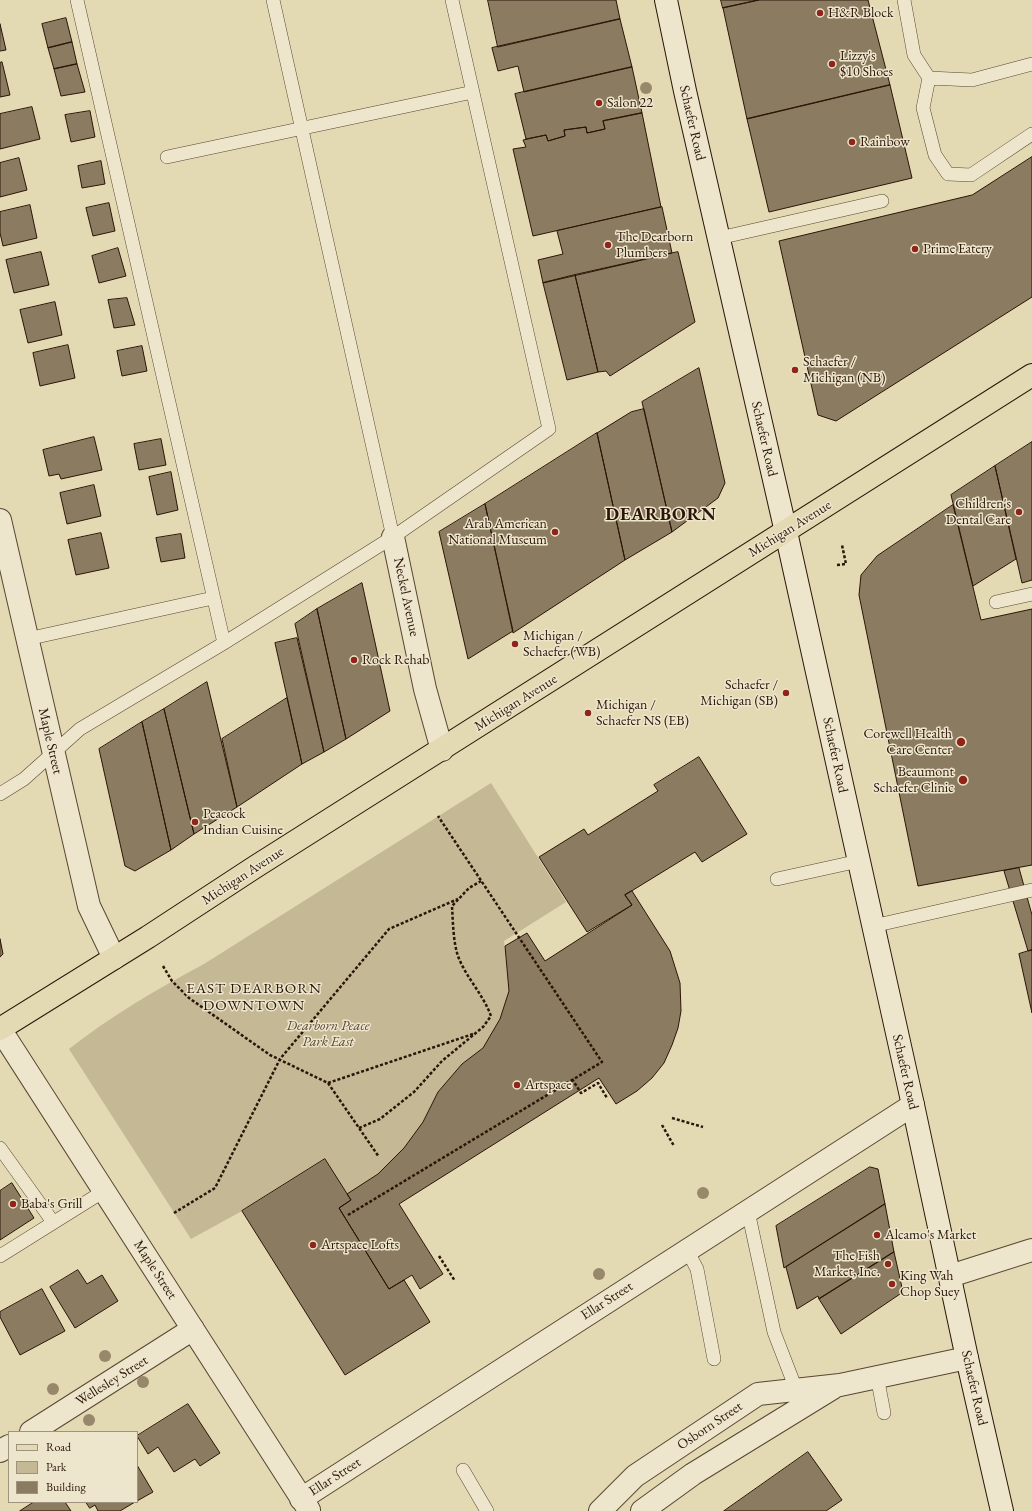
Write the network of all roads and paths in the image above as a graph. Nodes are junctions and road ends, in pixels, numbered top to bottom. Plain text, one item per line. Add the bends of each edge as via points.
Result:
1 (77, 0) edge
2 (273, 0) edge
3 (452, 0) edge
4 (666, 0) edge
5 (904, 0) edge
6 (1032, 64) edge
7 (929, 78) junction
8 (473, 92) junction
9 (302, 128) junction
10 (1032, 134) edge
11 (167, 157) dead end
12 (882, 201) dead end
13 (719, 238) junction
14 (1032, 375) edge
15 (0, 520) edge
16 (786, 532) junction
17 (393, 537) junction
18 (842, 545) dead end
19 (838, 565) dead end
20 (1032, 594) edge
21 (213, 598) junction
22 (996, 602) dead end
23 (27, 638) junction
24 (224, 643) junction
25 (442, 750) junction
26 (53, 754) junction
27 (0, 794) edge
28 (438, 816) dead end
29 (859, 862) junction
30 (777, 879) dead end
31 (481, 881) junction
32 (1032, 890) edge
33 (458, 899) junction
34 (873, 926) junction
35 (114, 958) junction
36 (163, 966) dead end
37 (0, 1029) edge
38 (476, 1033) junction
39 (280, 1059) junction
40 (572, 1080) junction
41 (328, 1083) junction
42 (607, 1098) dead end
43 (913, 1105) junction
44 (672, 1118) dead end
45 (662, 1125) dead end
46 (702, 1127) dead end
47 (359, 1128) junction
48 (674, 1146) dead end
49 (0, 1148) edge
50 (380, 1157) dead end
51 (104, 1191) junction
52 (748, 1211) junction
53 (174, 1212) dead end
54 (348, 1215) dead end
55 (53, 1222) junction
56 (687, 1250) junction
57 (1032, 1250) edge
58 (0, 1256) edge
59 (439, 1256) dead end
60 (950, 1276) junction
61 (455, 1281) dead end
62 (193, 1329) junction
63 (966, 1358) junction
64 (714, 1359) dead end
65 (877, 1376) junction
66 (840, 1384) junction
67 (796, 1389) junction
68 (884, 1413) dead end
69 (32, 1431) edge
70 (463, 1470) dead end
71 (305, 1505) edge
72 (487, 1511) edge
73 (600, 1511) edge
74 (642, 1511) edge
75 (1002, 1511) edge

1 - 21 lane
2 - 9 lane
3 - 8 lane
4 - 13 street, Schaefer Road
5 - 7 lane via 914,55
6 - 7 lane via 972,80
7 - 10 lane via 923,108 935,155 948,174 971,175
8 - 9 lane
8 - 17 lane via 549,429
9 - 11 lane
9 - 17 lane
12 - 13 lane
13 - 16 street, Schaefer Road
14 - 16 main road, Michigan Avenue
15 - 23 street, Maple Street
16 - 25 main road, Michigan Avenue
16 - 29 street, Schaefer Road
17 - 24 lane
17 - 25 street, Neckel Avenue via 425,689
18 - 19 path via 846,564
20 - 22 lane
21 - 23 lane
21 - 24 lane
23 - 26 street, Maple Street
24 - 26 lane via 80,729
25 - 35 main road, Michigan Avenue
26 - 27 lane via 24,779
26 - 35 street, Maple Street via 89,906
28 - 31 path
29 - 30 lane
29 - 34 street, Schaefer Road
31 - 33 path
31 - 40 path via 602,1062
32 - 34 lane
33 - 38 path via 452,906 458,956 491,1016 484,1027
33 - 39 path via 389,929
34 - 43 street, Schaefer Road
35 - 37 main road, Michigan Avenue
36 - 39 path via 172,981 189,998 270,1055
37 - 51 street, Maple Street
38 - 41 path
38 - 47 path via 442,1061 414,1092 380,1118
39 - 41 path
39 - 53 path via 215,1188
40 - 42 path via 580,1093 598,1083
40 - 54 path
41 - 47 path
43 - 52 street, Ellar Street
43 - 60 street, Schaefer Road
44 - 46 path
45 - 48 path
47 - 50 path
49 - 55 lane
51 - 55 lane
51 - 62 street, Maple Street
52 - 56 street, Ellar Street
52 - 67 lane via 774,1332
55 - 58 lane
56 - 64 lane via 698,1269
56 - 71 street, Ellar Street
57 - 60 street
59 - 61 path
60 - 63 street, Schaefer Road
62 - 69 street, Wellesley Street
62 - 71 street, Maple Street
63 - 65 street, Osborn Street
63 - 75 street, Schaefer Road
65 - 66 street, Osborn Street
65 - 68 lane
66 - 67 street, Osborn Street
66 - 74 street, Osborn Street via 693,1474
67 - 73 street, Osborn Street via 758,1394 635,1476
70 - 72 lane

